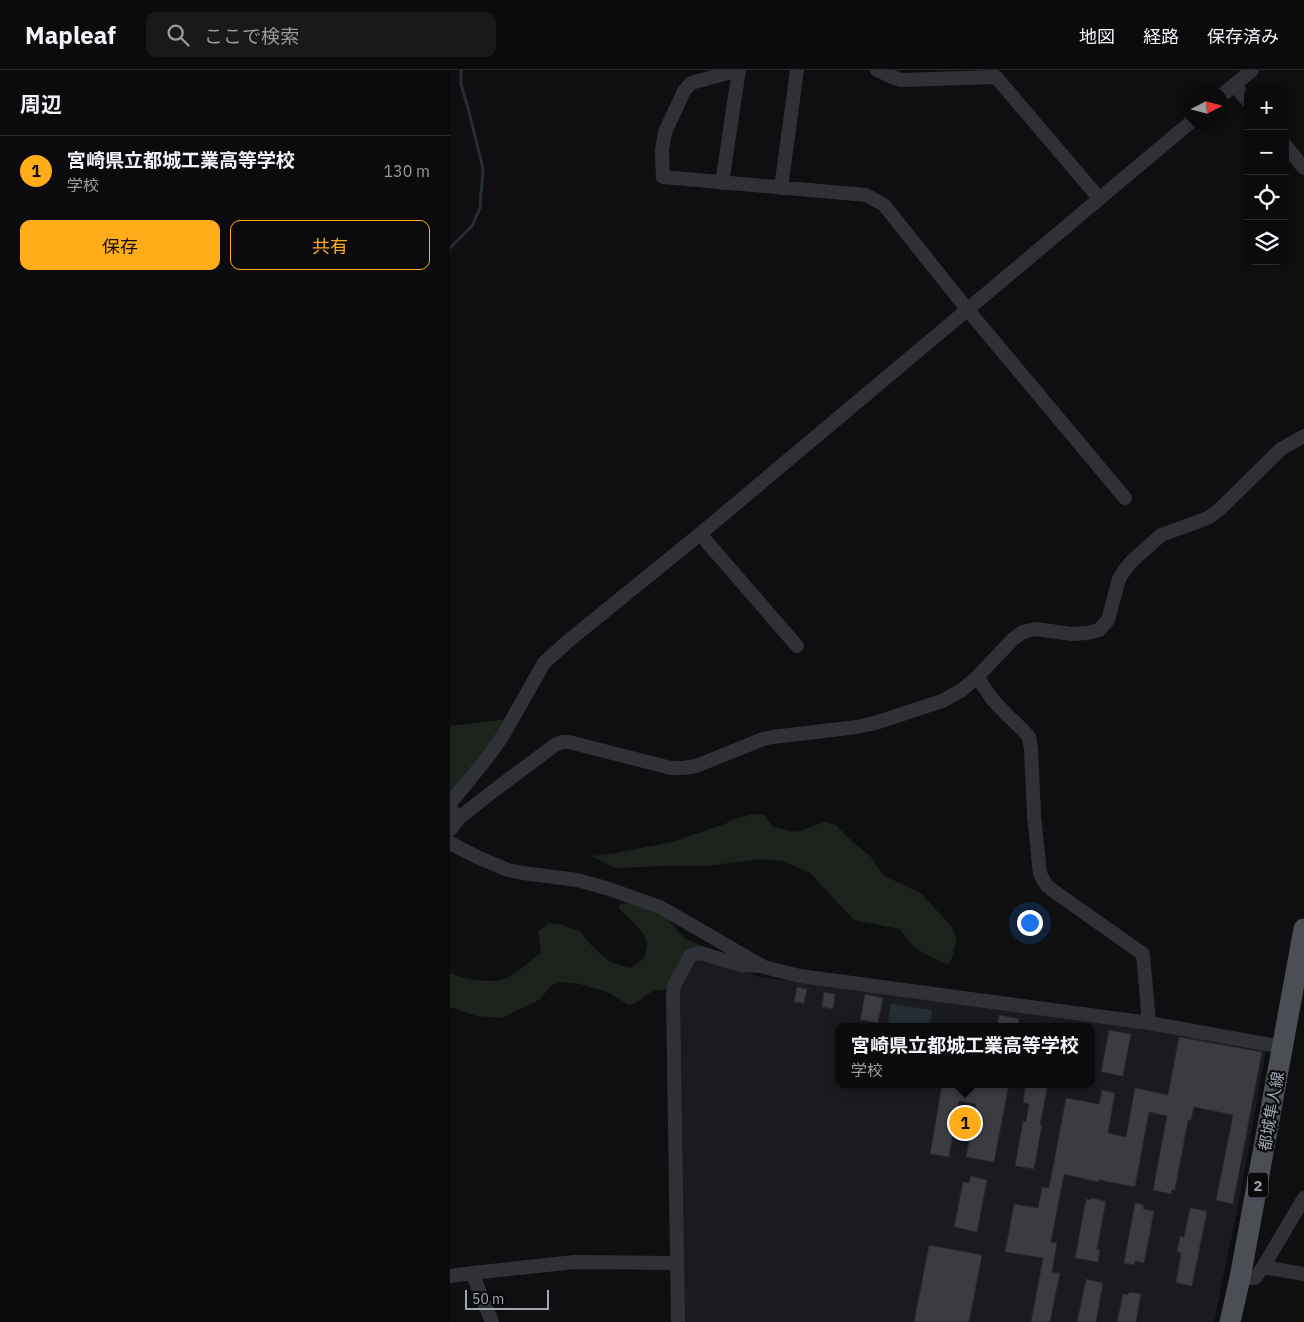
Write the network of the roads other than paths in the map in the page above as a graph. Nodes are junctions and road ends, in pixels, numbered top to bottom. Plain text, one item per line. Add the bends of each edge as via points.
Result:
1 (739, 70) edge
2 (797, 70) edge
3 (877, 70) edge
4 (1252, 70) edge
5 (997, 73) edge
6 (1234, 84) junction
7 (1229, 89) edge
8 (1244, 95) edge
9 (1184, 128) edge
10 (1289, 150) edge
11 (1304, 168) edge
12 (722, 183) junction
13 (781, 188) junction
14 (1099, 198) junction
15 (967, 309) junction
16 (1304, 436) edge
17 (1124, 498) dead end
18 (700, 534) junction
19 (797, 646) dead end
20 (977, 677) junction
21 (459, 818) junction
22 (450, 830) edge
23 (450, 843) edge
24 (1304, 929) edge
25 (764, 966) junction
26 (1149, 1023) junction
27 (1283, 1047) junction
28 (1304, 1198) edge
29 (676, 1263) junction
30 (1263, 1267) junction
31 (472, 1273) junction
32 (1304, 1274) edge
33 (450, 1276) edge
34 (1240, 1278) junction
35 (492, 1322) edge
36 (678, 1322) edge
37 (1230, 1322) edge

1 - 12 street
1 - 12 street via 691,83 665,132 662,150 663,177
2 - 13 street
3 - 5 street via 901,80
4 - 6 street
5 - 14 street
6 - 7 street
6 - 8 street
9 - 14 street
10 - 11 street
12 - 13 street
13 - 15 street via 866,195 884,205
14 - 15 street
15 - 17 street
15 - 18 street
16 - 20 street via 1281,450 1208,518 1161,535 1131,562 1119,579 1108,620 1099,630 1087,634 1036,629 1022,632
18 - 19 street
18 - 21 street via 544,663 502,738 452,801 450,808
20 - 21 street via 942,701 894,718 763,739 696,766 671,768 562,742
20 - 26 street via 993,700 1029,738 1040,874 1047,886 1143,954
21 - 22 street
23 - 25 street via 508,870 577,880 660,908
24 - 27 main road, 都城隼人線 / 2
25 - 26 street via 800,976
25 - 29 street via 741,965 694,954 674,986
26 - 27 street
27 - 34 main road, 都城隼人線 / 2
28 - 30 street
29 - 31 street via 576,1262
29 - 36 street
30 - 32 street
30 - 34 street via 1255,1278
31 - 33 street
31 - 35 street
34 - 37 main road, 都城隼人線 / 2

